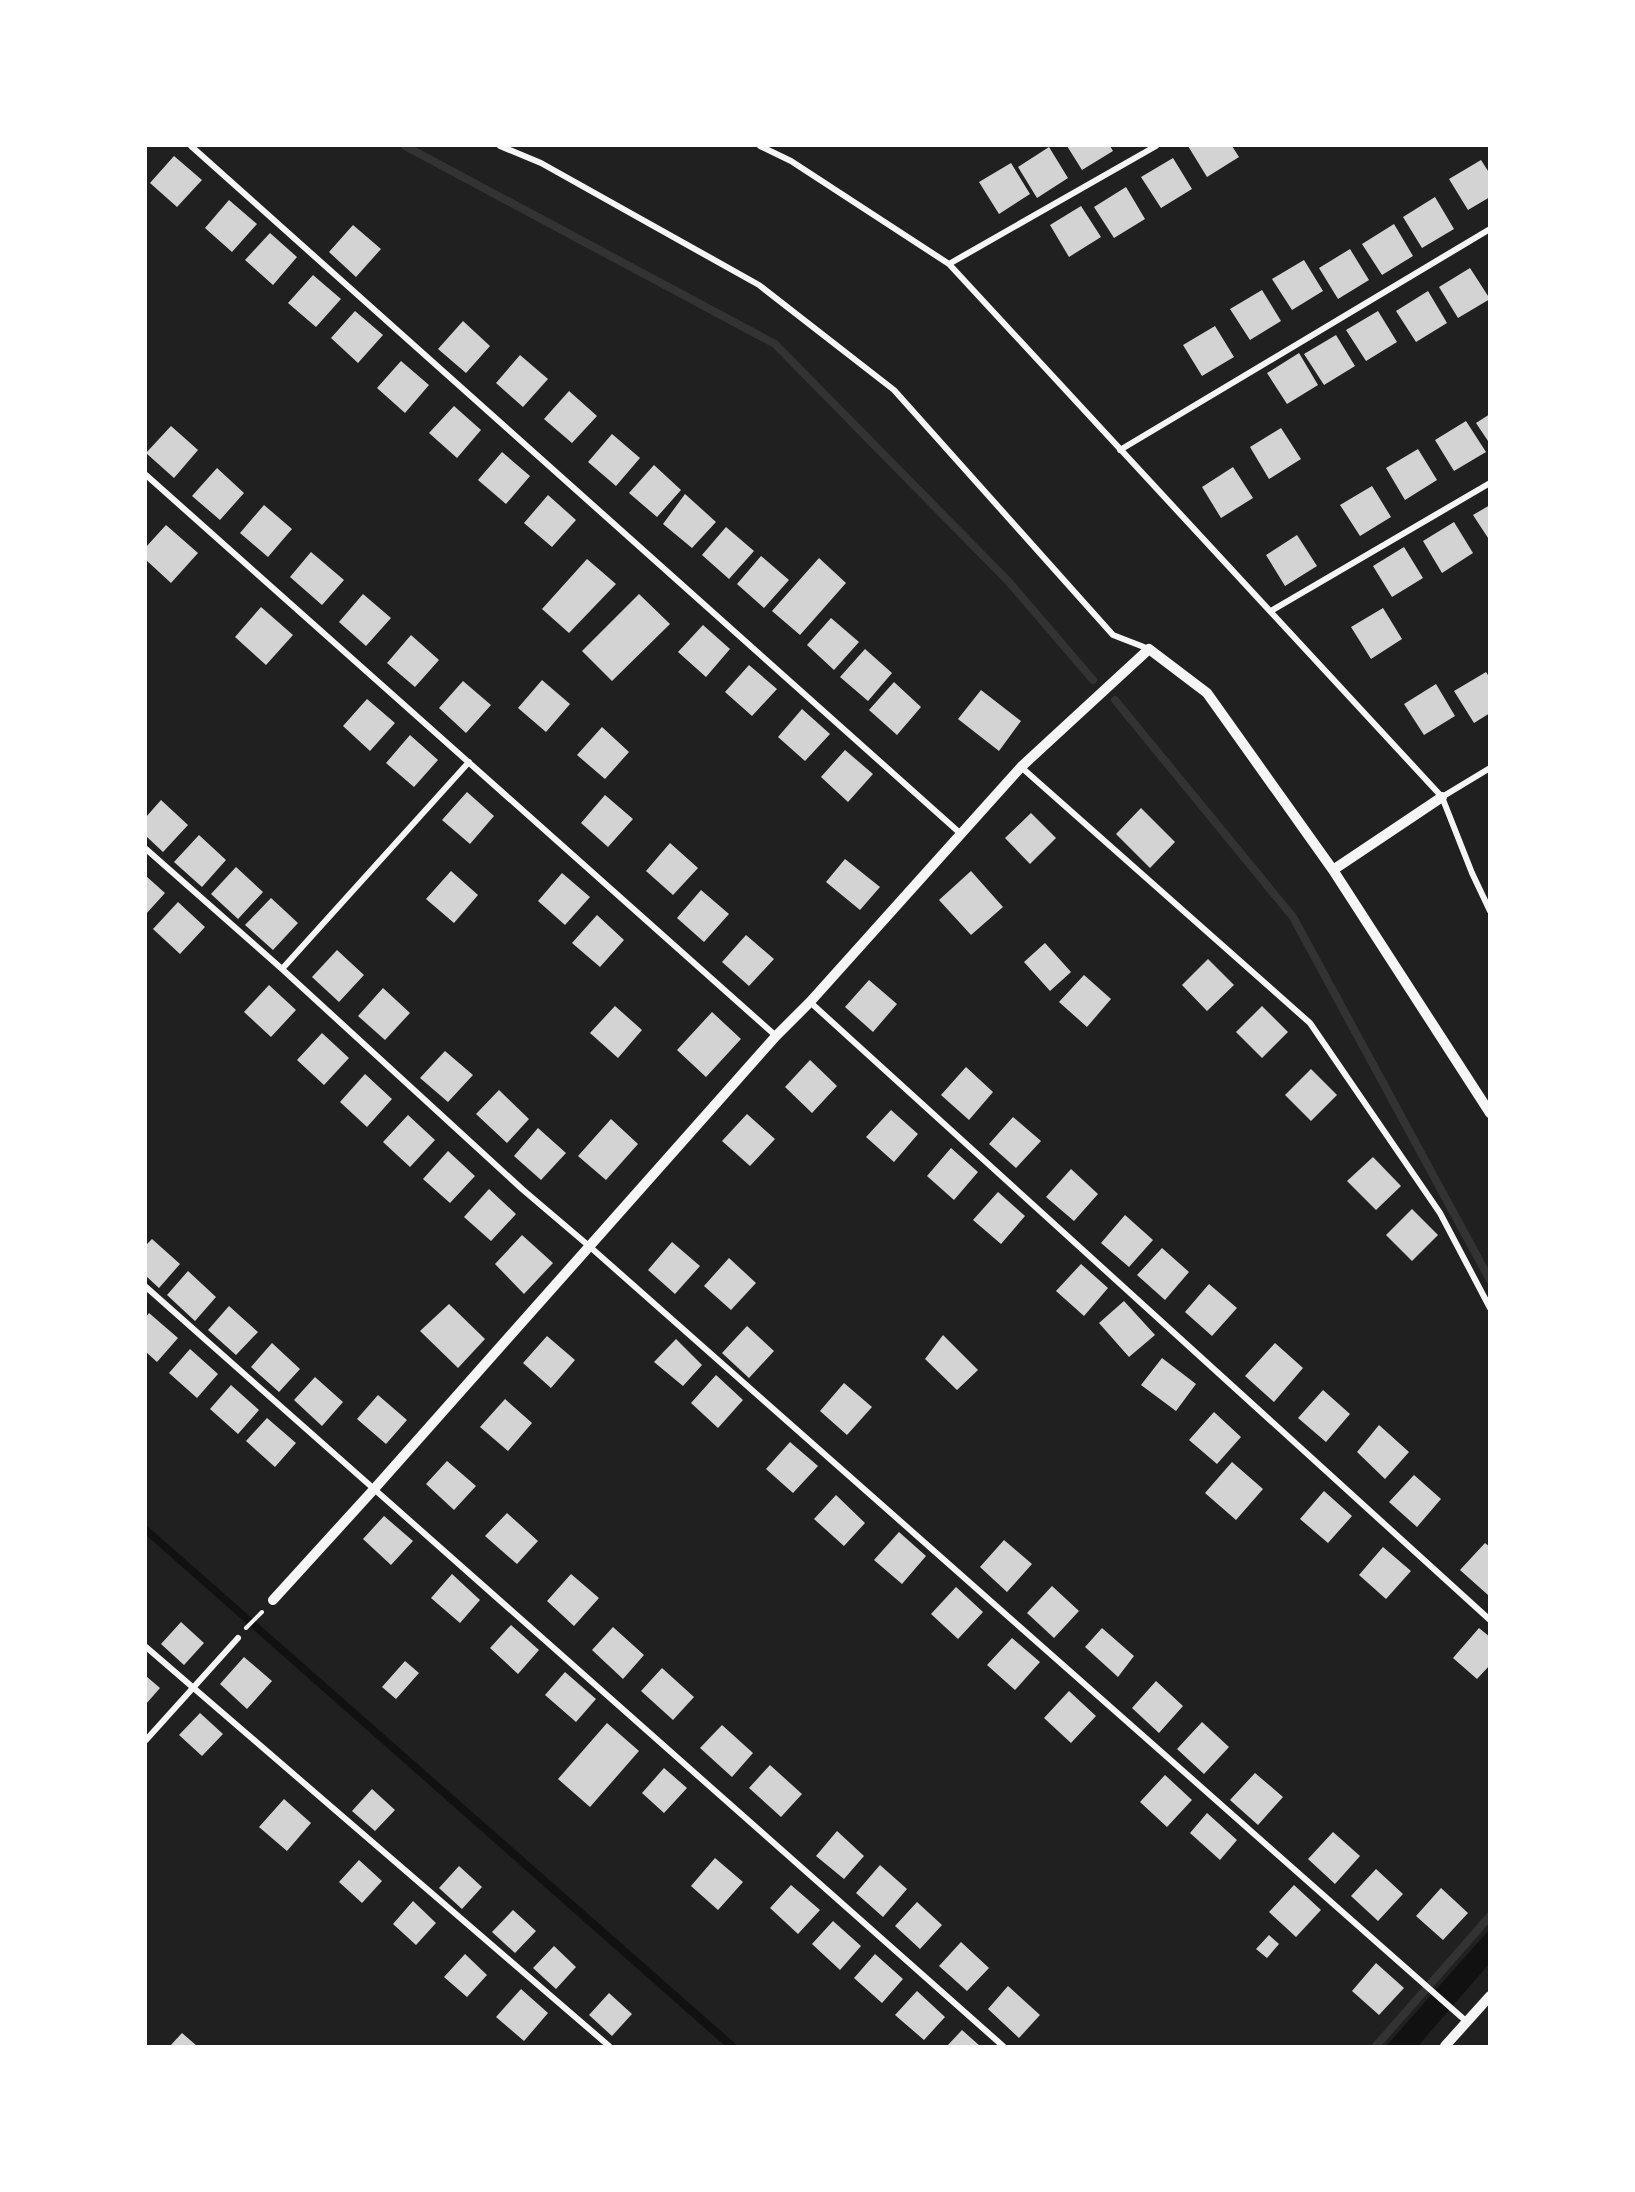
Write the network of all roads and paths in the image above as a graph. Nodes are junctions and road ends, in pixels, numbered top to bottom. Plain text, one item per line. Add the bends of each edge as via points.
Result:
1 (191, 146) edge
2 (500, 146) edge
3 (760, 146) edge
4 (1156, 146) edge
5 (1490, 229) edge
6 (949, 264) junction
7 (1120, 450) junction
8 (146, 475) edge
9 (1490, 483) edge
10 (1271, 611) junction
11 (1149, 649) junction
12 (469, 762) junction
13 (1022, 767) junction
14 (1490, 768) edge
15 (1442, 797) junction
16 (961, 834) junction
17 (146, 849) edge
18 (1333, 870) junction
19 (1490, 910) edge
20 (282, 969) junction
21 (810, 1002) junction
22 (776, 1036) junction
23 (1490, 1113) edge
24 (589, 1246) junction
25 (146, 1287) edge
26 (1490, 1308) edge
27 (375, 1488) junction
28 (273, 1600) joint
29 (1490, 1620) edge
30 (238, 1638) joint
31 (146, 1647) edge
32 (192, 1688) junction
33 (146, 1740) edge
34 (1490, 1996) edge
35 (1467, 2022) junction
36 (609, 2046) edge
37 (1003, 2046) edge
38 (1445, 2046) edge

1 - 16 street
2 - 11 street via 552,169 759,285 894,390 1113,635
3 - 6 street via 791,161
4 - 6 street
5 - 7 street
6 - 7 street
7 - 10 street
8 - 12 street
9 - 10 street
10 - 15 street
11 - 13 street
11 - 18 street via 1207,693
12 - 20 street
12 - 22 street
13 - 16 street
13 - 26 street via 1310,1023 1440,1213
14 - 15 street
15 - 18 street
15 - 19 street
16 - 21 street
17 - 20 street
18 - 23 street
20 - 24 street
21 - 22 street
21 - 29 street
22 - 24 street
24 - 27 street
24 - 35 street
25 - 27 street
27 - 28 street
27 - 37 street
28 - 30 path
30 - 32 street
31 - 32 street
32 - 33 street
32 - 36 street
34 - 35 street
35 - 38 street

